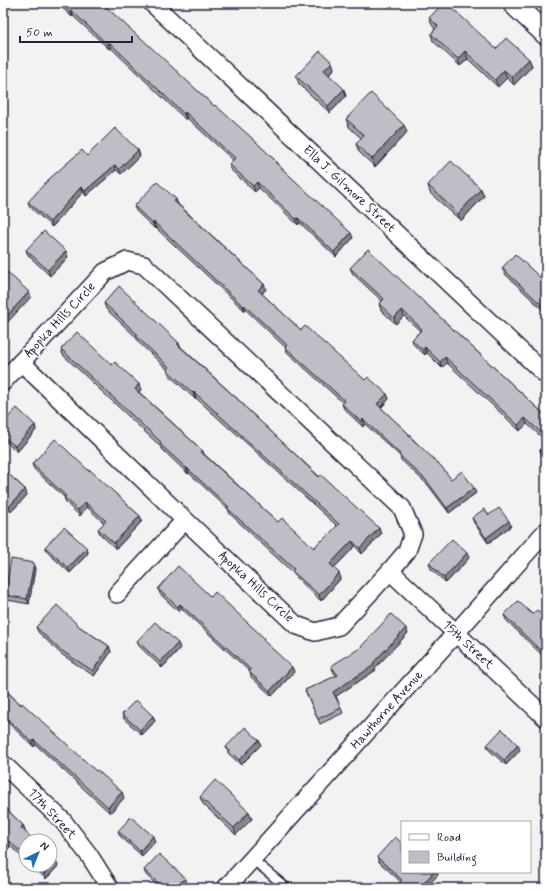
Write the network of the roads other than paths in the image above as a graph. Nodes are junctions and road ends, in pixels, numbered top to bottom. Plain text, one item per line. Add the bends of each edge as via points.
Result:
1 (152, 3) edge
2 (513, 3) edge
3 (546, 34) edge
4 (21, 362) junction
5 (546, 375) edge
6 (3, 382) edge
7 (185, 520) junction
8 (546, 531) edge
9 (390, 571) junction
10 (117, 594) dead end
11 (455, 634) junction
12 (546, 718) edge
13 (3, 764) edge
14 (252, 859) junction
15 (110, 888) edge
16 (226, 888) edge
17 (287, 888) edge

1 - 5 street, Ella J. Gilmore Street
2 - 3 street
4 - 6 street
4 - 7 street, Apopka Hills Circle
4 - 9 street, Apopka Hills Circle via 105,272 127,261 144,265 402,508 413,534 407,551
7 - 9 street, Apopka Hills Circle via 296,625 315,632 339,626
7 - 10 street
8 - 11 street, Hawthorne Avenue
9 - 11 street, 15th Street
11 - 12 street, 15th Street
11 - 14 street, Hawthorne Avenue
13 - 15 street, 17th Street via 63,820
14 - 16 street, Hawthorne Avenue
14 - 17 lane

